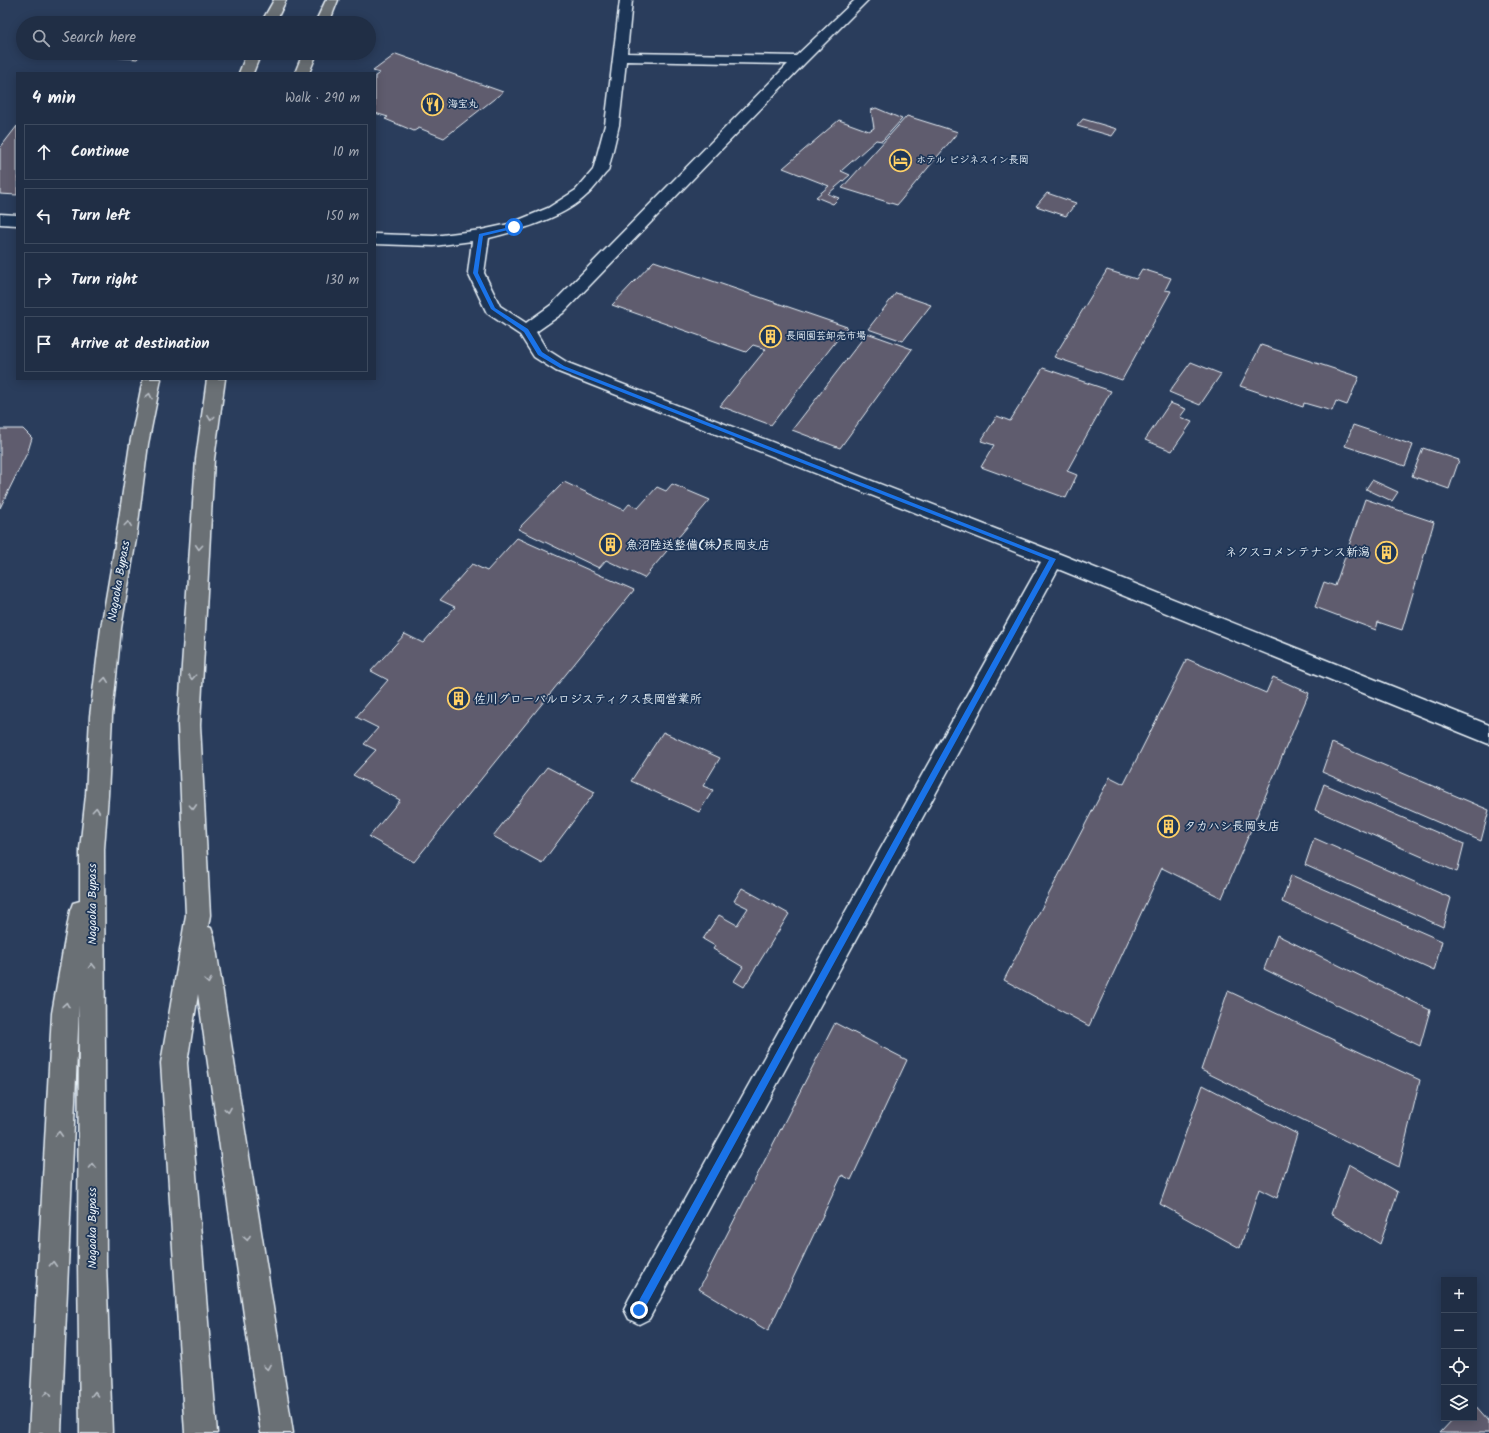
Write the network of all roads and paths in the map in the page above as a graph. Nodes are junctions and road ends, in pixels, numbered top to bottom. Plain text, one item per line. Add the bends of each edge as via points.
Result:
1 (280, 0) edge
2 (332, 0) edge
3 (626, 0) edge
4 (862, 0) edge
5 (272, 16) edge
6 (325, 16) edge
7 (620, 57) junction
8 (251, 60) edge
9 (307, 60) edge
10 (800, 60) junction
11 (246, 72) edge
12 (302, 72) edge
13 (0, 219) edge
14 (16, 220) edge
15 (481, 235) junction
16 (376, 239) edge
17 (526, 331) junction
18 (152, 380) edge
19 (216, 380) edge
20 (1053, 559) junction
21 (1489, 735) edge
22 (92, 849) junction
23 (198, 915) junction
24 (639, 1310) dead end
25 (46, 1433) edge
26 (96, 1433) edge
27 (201, 1433) edge
28 (277, 1433) edge

1 - 5 highway
2 - 6 highway
3 - 7 street
4 - 10 street
7 - 10 street
7 - 15 street via 612,125 600,171 581,193 554,211 514,227
8 - 11 highway
9 - 12 highway
10 - 17 street via 557,308
13 - 14 street
15 - 16 street via 434,241
15 - 17 street via 476,273 493,309
17 - 20 street via 540,354 562,367
22 -> 18 highway, Nagaoka Bypass via 101,716 111,628 139,444
19 -> 23 highway via 206,460 190,725
20 - 21 street
20 - 24 street
25 -> 22 highway via 65,1013
26 -> 22 highway, Nagaoka Bypass via 92,1262
23 - 27 highway via 174,1063
23 -> 28 highway

